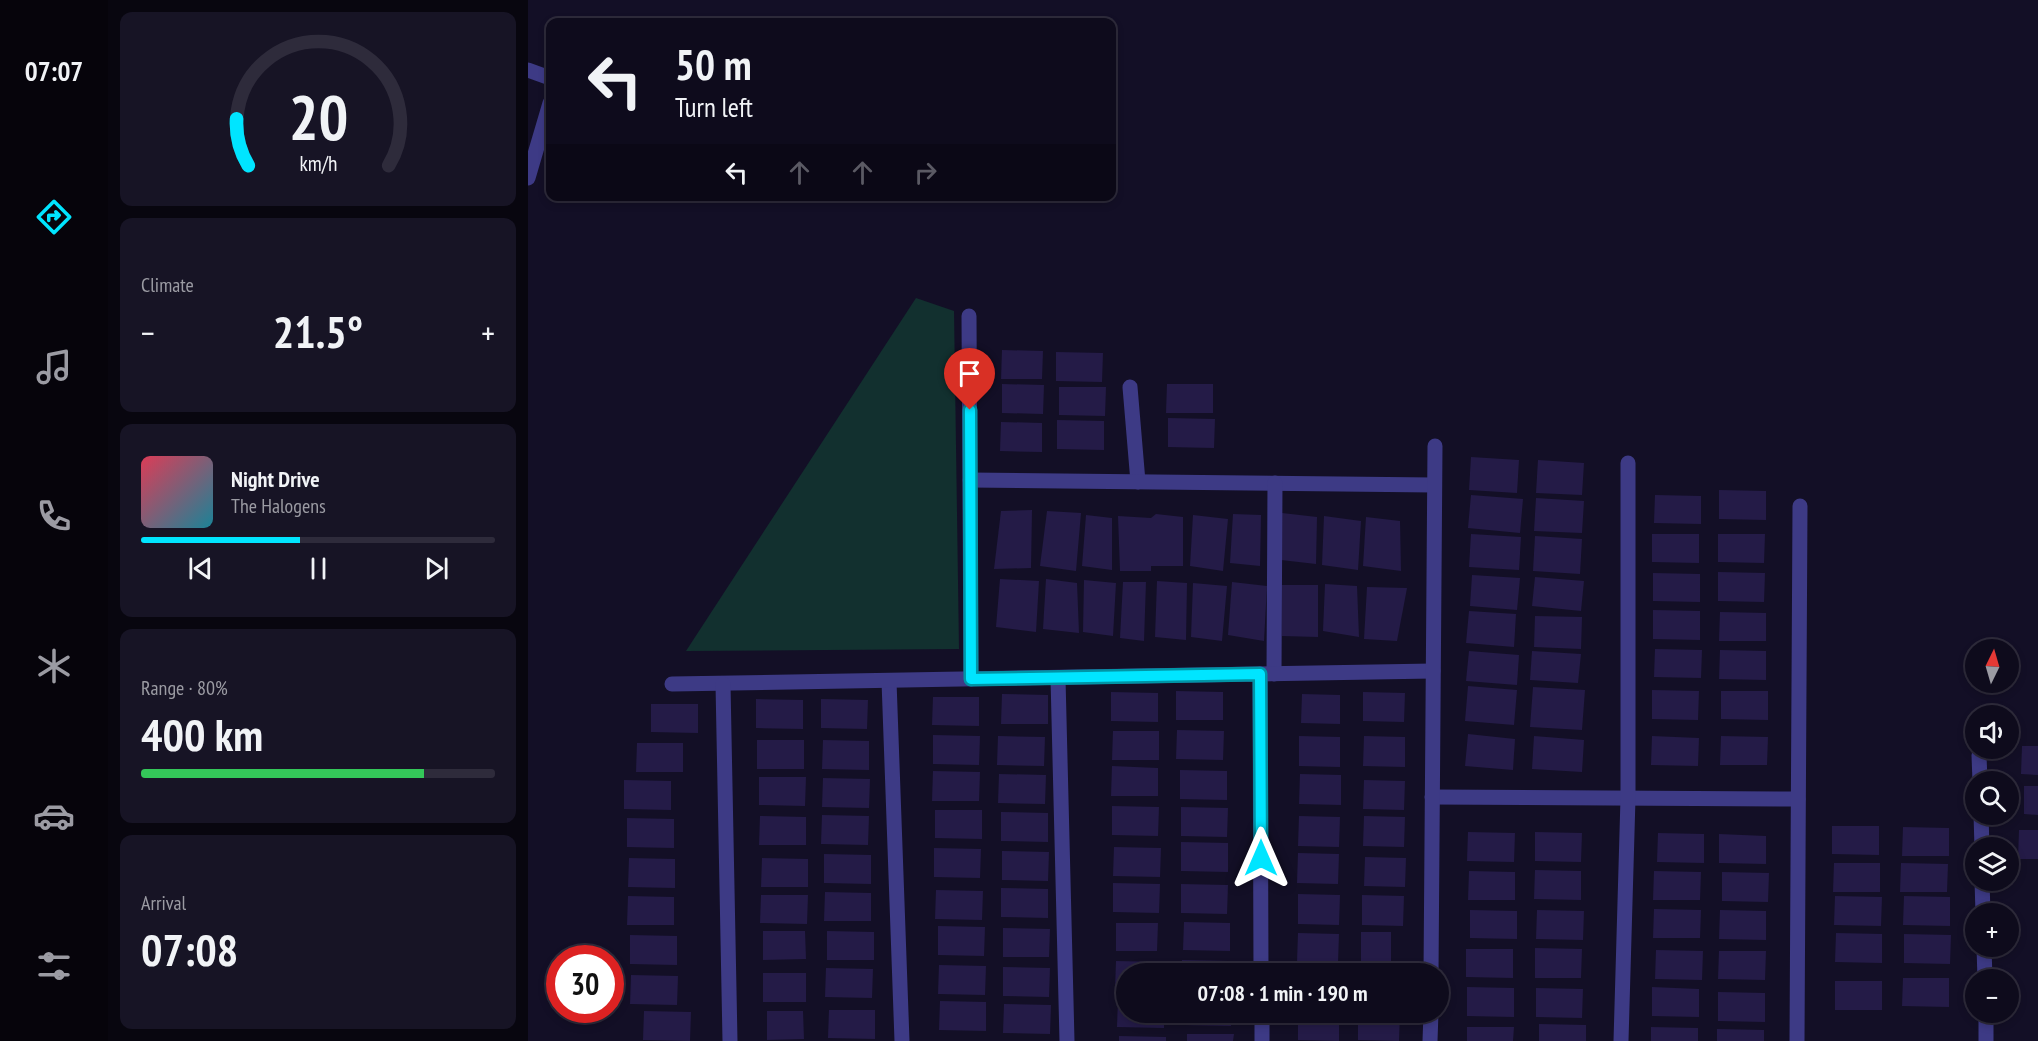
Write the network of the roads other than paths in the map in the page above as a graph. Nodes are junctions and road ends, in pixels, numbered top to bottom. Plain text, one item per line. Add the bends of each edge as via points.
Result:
1 (528, 70) edge
2 (546, 77) edge
3 (546, 117) edge
4 (528, 178) edge
5 (969, 316) dead end
6 (1130, 387) dead end
7 (1435, 446) dead end
8 (1628, 464) dead end
9 (970, 480) junction
10 (1138, 482) junction
11 (1275, 483) junction
12 (1434, 485) junction
13 (1800, 506) dead end
14 (1433, 671) junction
15 (1267, 674) junction
16 (1058, 678) junction
17 (971, 679) junction
18 (889, 681) junction
19 (672, 684) dead end
20 (723, 684) junction
21 (1432, 797) junction
22 (1628, 798) junction
23 (1798, 800) junction
24 (1261, 963) edge
25 (1431, 963) edge
26 (1262, 1023) edge
27 (1431, 1023) edge
28 (1986, 1023) edge
29 (730, 1041) edge
30 (902, 1041) edge
31 (1066, 1041) edge
32 (1262, 1041) edge
33 (1430, 1041) edge
34 (1621, 1041) edge
35 (1797, 1041) edge
36 (1986, 1041) edge

1 - 2 street
3 - 4 street
5 - 9 street
6 - 10 street
7 - 12 street
8 - 22 street
9 - 10 street
9 - 17 street
10 - 11 street
11 - 12 street
11 - 15 street
12 - 14 street
13 - 23 street
14 - 15 street
14 - 21 street
15 - 16 street
15 - 24 street
16 - 17 street
16 - 31 street
17 - 18 street
18 - 20 street
18 - 30 street
19 - 20 street
20 - 29 street
21 - 22 street
21 - 25 street
22 - 23 street
22 - 34 street
23 - 35 street
26 - 32 street
27 - 33 street
28 - 36 street

